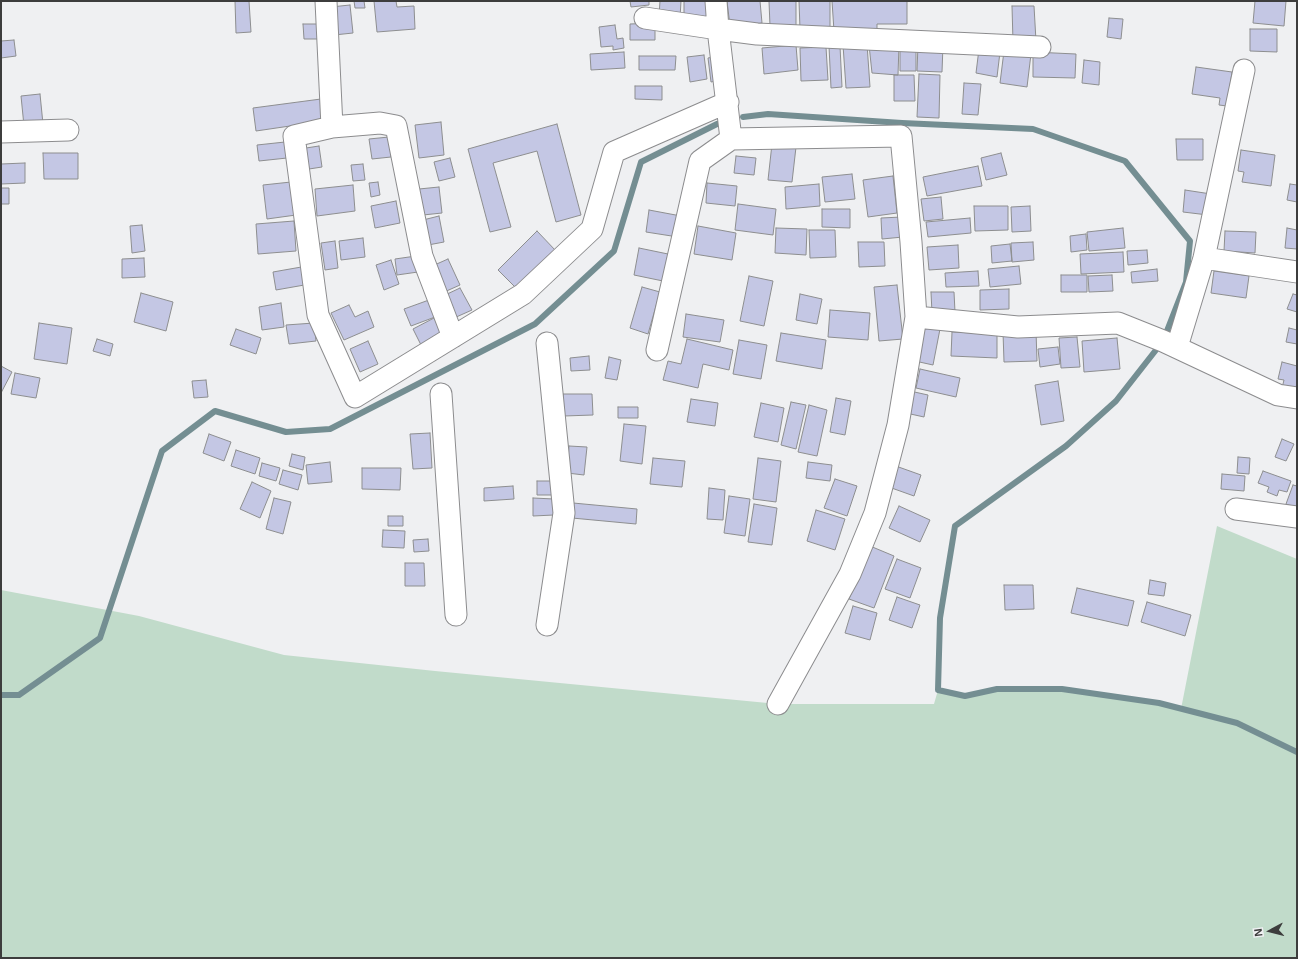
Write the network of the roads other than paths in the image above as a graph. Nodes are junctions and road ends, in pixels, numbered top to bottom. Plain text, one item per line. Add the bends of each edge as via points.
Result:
1 (326, 1) edge
2 (716, 1) edge
3 (645, 18) dead end
4 (718, 29) junction
5 (1040, 47) dead end
6 (1244, 70) dead end
7 (728, 102) junction
8 (332, 127) junction
9 (68, 130) dead end
10 (1, 132) edge
11 (731, 139) junction
12 (1204, 258) junction
13 (1297, 272) edge
14 (916, 317) junction
15 (453, 338) junction
16 (547, 343) dead end
17 (1177, 347) junction
18 (657, 350) dead end
19 (441, 394) dead end
20 (1297, 398) edge
21 (1236, 509) dead end
22 (1297, 517) edge
23 (456, 615) dead end
24 (547, 625) dead end
25 (778, 704) dead end

1 - 8 street
2 - 4 street
3 - 4 street
4 - 5 street via 757,34
4 - 7 street
6 - 12 street
7 - 11 street
7 - 15 street via 614,152 592,229 522,294
8 - 15 street via 380,122 396,126 422,256
8 - 15 street via 294,136 318,315 355,397
9 - 10 street
11 - 14 street via 901,136
11 - 18 street via 700,161
12 - 13 street
12 - 17 street
14 - 17 street via 1018,327 1118,324
14 - 25 street via 898,425 875,513 850,574
16 - 24 street via 564,513
17 - 20 street via 1278,395
19 - 23 street
21 - 22 street

